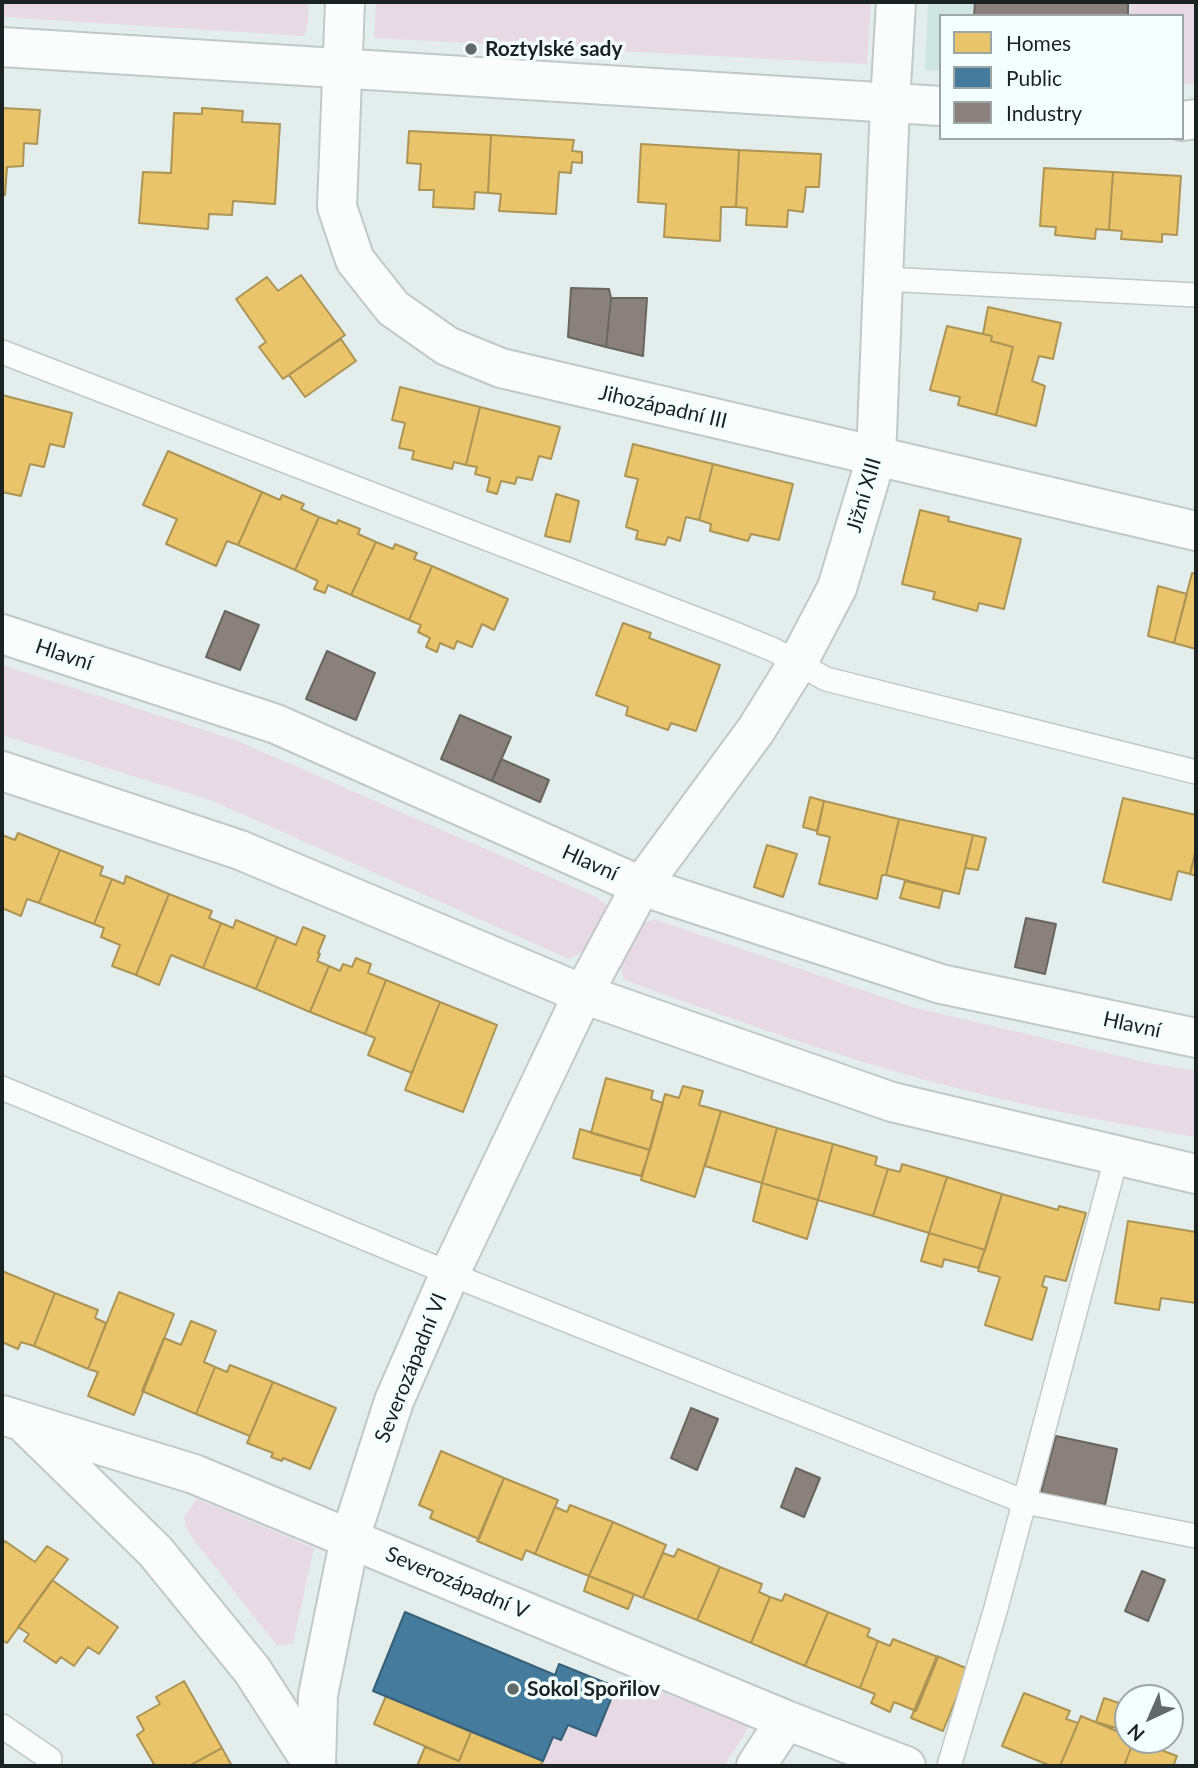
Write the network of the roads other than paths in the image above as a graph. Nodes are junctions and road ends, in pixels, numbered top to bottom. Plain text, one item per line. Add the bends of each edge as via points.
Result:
1 (345, 2) edge
2 (896, 2) edge
3 (2, 47) edge
4 (342, 68) junction
5 (890, 103) junction
6 (939, 106) edge
7 (884, 279) junction
8 (1196, 295) edge
9 (2, 352) edge
10 (876, 458) junction
11 (1196, 531) edge
12 (2, 634) edge
13 (797, 664) junction
14 (2, 771) edge
15 (1196, 772) edge
16 (641, 886) junction
17 (583, 994) junction
18 (1196, 1038) edge
19 (2, 1088) edge
20 (1117, 1155) junction
21 (1196, 1174) edge
22 (450, 1273) junction
23 (13, 1419) edge
24 (1025, 1502) junction
25 (1196, 1536) edge
26 (350, 1538) junction
27 (786, 1720) junction
28 (2, 1726) edge
29 (50, 1759) dead end
30 (315, 1766) edge
31 (756, 1766) edge
32 (906, 1766) edge
33 (948, 1766) edge

1 - 4 street, Jihozápadní III
2 - 5 street, Jižní XIII
3 - 4 street
4 - 5 street
4 - 10 street, Jihozápadní III via 337,207 355,260 393,308 447,346 502,368
5 - 6 street
5 - 7 street, Jižní XIII
7 - 8 lane
7 - 10 street, Jižní XIII
9 - 13 lane via 717,627
10 - 11 street, Jihozápadní III
10 - 13 street, Jižní XIII via 837,588
12 - 16 street, Hlavní via 276,724
13 - 15 lane via 827,679
13 - 16 street, Jižní XIII via 756,730
14 - 17 street via 240,850
16 - 17 street, Severozápadní VI
16 - 18 street, Hlavní via 942,984
17 - 20 street via 892,1102
17 - 22 street, Severozápadní VI
19 - 22 lane
20 - 21 street
20 - 24 lane
22 - 24 lane
22 - 26 street, Severozápadní VI via 394,1401
23 - 26 street, Severozápadní V via 194,1474
23 - 30 street, Severozápadní VI via 155,1551 252,1670
24 - 25 lane
24 - 33 lane
26 - 27 street, Severozápadní V
26 - 30 street, Severozápadní VI via 318,1695
27 - 31 street
27 - 32 street, Severozápadní V
28 - 29 lane

